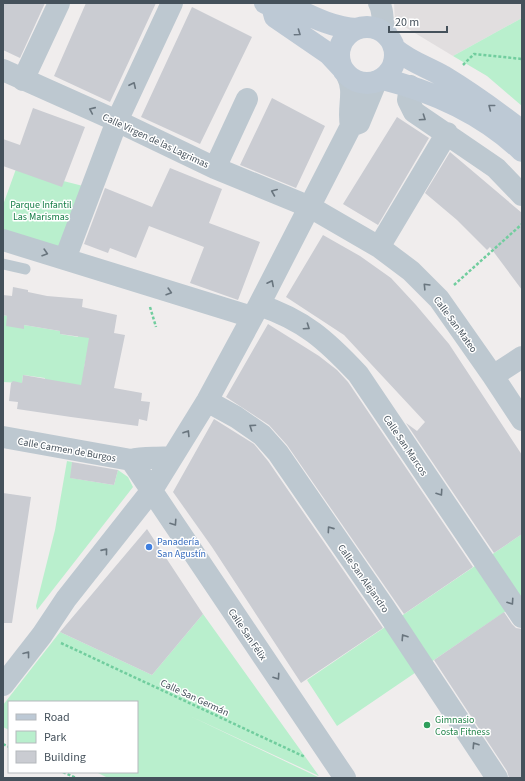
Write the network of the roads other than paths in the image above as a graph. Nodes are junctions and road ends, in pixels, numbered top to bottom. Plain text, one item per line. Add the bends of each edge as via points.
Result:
1 (172, 3) edge
2 (378, 3) edge
3 (269, 5) edge
4 (56, 9) edge
5 (359, 29) junction
6 (391, 42) junction
7 (3, 70) edge
8 (344, 72) junction
9 (23, 80) junction
10 (379, 80) junction
11 (410, 86) junction
12 (247, 99) dead end
13 (117, 121) junction
14 (351, 126) junction
15 (522, 131) edge
16 (447, 133) junction
17 (522, 152) edge
18 (214, 168) junction
19 (522, 195) edge
20 (310, 207) junction
21 (5, 241) edge
22 (379, 247) junction
23 (65, 260) junction
24 (3, 264) edge
25 (25, 269) dead end
26 (256, 311) junction
27 (522, 357) edge
28 (494, 376) junction
29 (207, 401) junction
30 (522, 420) edge
31 (3, 437) edge
32 (172, 457) junction
33 (131, 460) junction
34 (152, 490) junction
35 (522, 618) edge
36 (3, 685) edge
37 (345, 778) edge
38 (496, 778) edge

13 -> 1 street
2 - 5 street via 373,6 366,23
2 - 6 street via 382,7 382,23
3 - 5 main road via 283,3 331,24
3 -> 8 main road via 275,17 329,54
4 - 9 street
5 - 6 main road via 373,28
5 - 8 main road via 345,38 341,45 340,61
6 - 10 main road via 394,62 392,69
15 -> 6 main road via 479,98 436,72 405,58
7 - 9 street, Calle Virgen de las Lagrimas
8 - 10 main road via 360,83
8 - 14 street via 352,90 349,120
13 -> 9 street, Calle Virgen de las Lagrimas
10 - 11 main road
10 - 14 street via 359,123
11 -> 16 street via 408,100 414,112
11 - 17 main road via 438,96 482,119
12 - 18 street
13 - 18 street, Calle Virgen de las Lagrimas
13 - 23 street
14 - 20 street
16 - 19 street via 496,168
16 - 22 street
20 -> 18 street, Calle Virgen de las Lagrimas
20 - 22 street, Calle San Mateo
26 -> 20 street
21 -> 23 street, Calle San Marcos
28 -> 22 street, Calle San Mateo via 439,299 411,271
23 -> 26 street, Calle San Marcos
24 - 25 lane
26 - 29 street
26 -> 35 street, Calle San Marcos via 284,313 306,326 331,345 358,374
27 - 28 street
28 - 30 street, Calle San Mateo
32 -> 29 street
38 -> 29 street, Calle San Alejandro via 384,607 278,453 262,434
31 - 33 street, Calle Carmen de Burgos
32 - 33 street, Calle Carmen de Burgos via 157,460 142,457
32 - 34 street
33 - 34 street
36 -> 34 street via 66,599
34 -> 37 street, Calle San Félix

